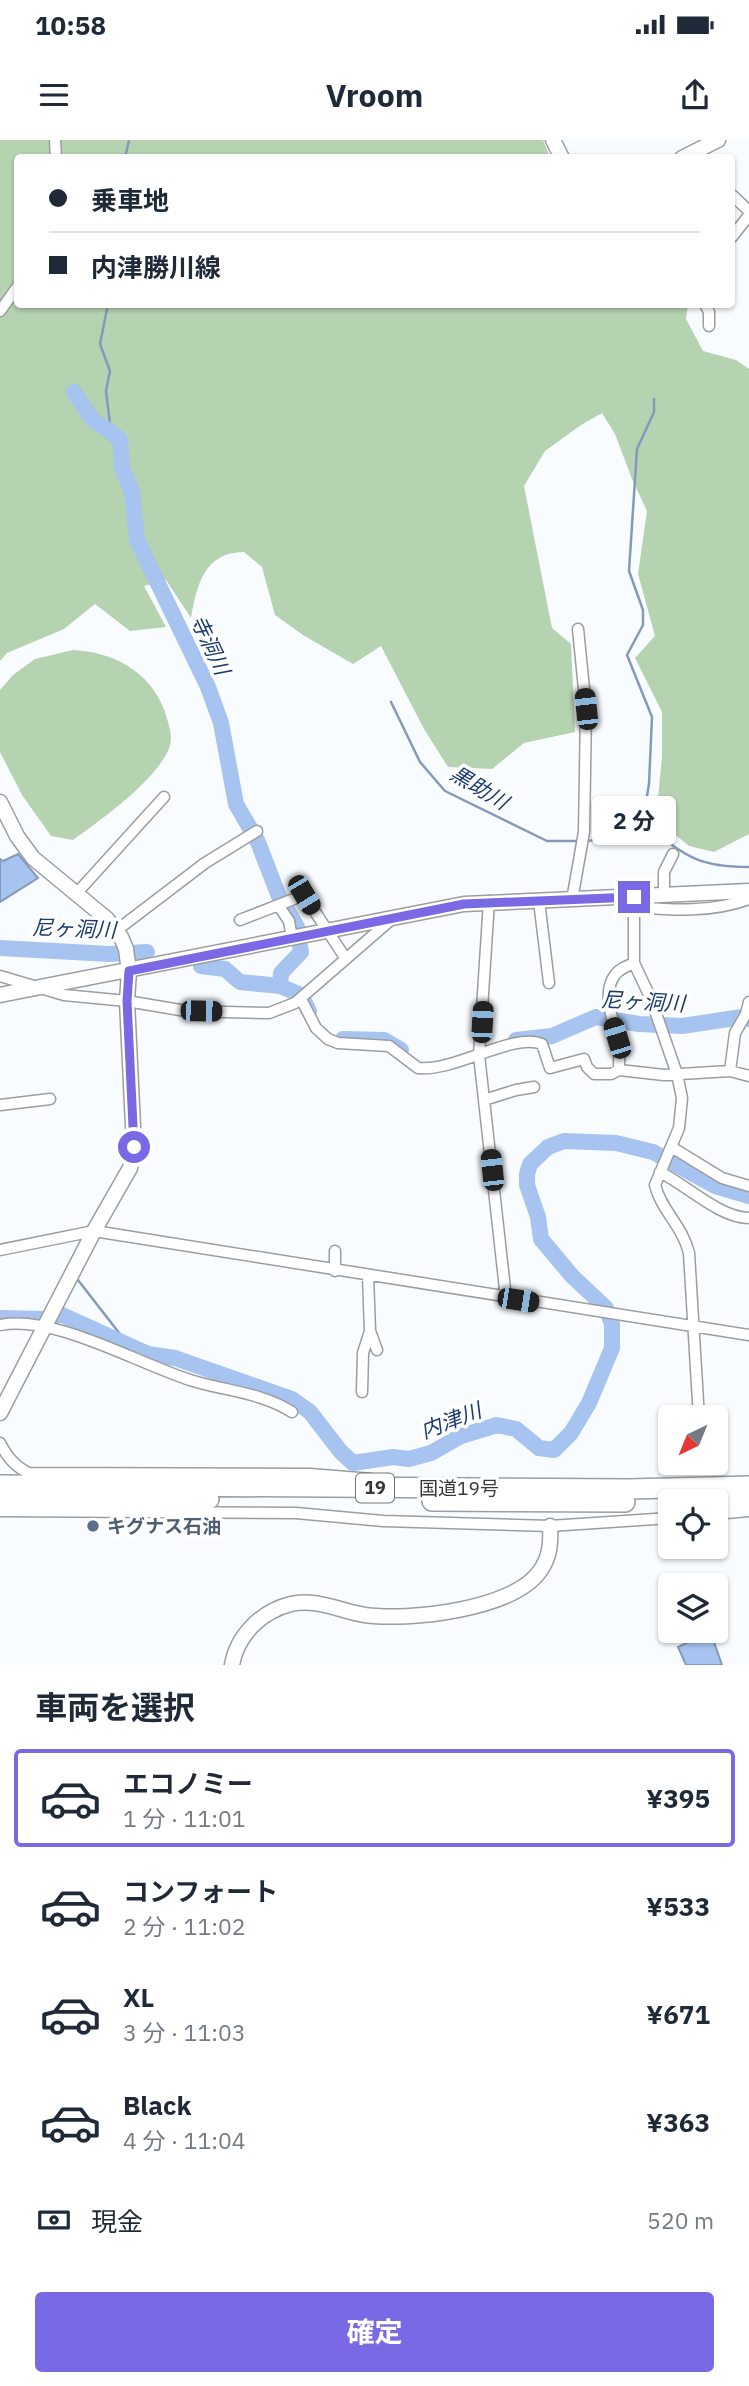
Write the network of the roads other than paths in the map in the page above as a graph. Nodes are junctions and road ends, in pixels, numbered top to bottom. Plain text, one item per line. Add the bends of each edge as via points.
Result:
1 (718, 140) edge
2 (700, 154) edge
3 (735, 198) edge
4 (749, 213) edge
5 (735, 233) edge
6 (14, 292) edge
7 (707, 308) edge
8 (0, 311) edge
9 (709, 326) dead end
10 (578, 629) dead end
11 (164, 797) dead end
12 (0, 802) edge
13 (257, 831) dead end
14 (673, 854) dead end
15 (749, 891) edge
16 (76, 894) junction
17 (664, 896) junction
18 (749, 899) edge
19 (572, 900) junction
20 (489, 901) junction
21 (539, 901) junction
22 (634, 902) junction
23 (278, 905) junction
24 (394, 917) junction
25 (240, 920) dead end
26 (117, 930) junction
27 (326, 931) junction
28 (292, 938) junction
29 (346, 959) junction
30 (127, 960) junction
31 (634, 963) junction
32 (0, 976) edge
33 (549, 983) dead end
34 (39, 988) junction
35 (0, 995) edge
36 (301, 999) junction
37 (127, 1001) junction
38 (749, 1002) edge
39 (479, 1055) junction
40 (619, 1070) junction
41 (730, 1071) junction
42 (677, 1074) junction
43 (749, 1076) edge
44 (534, 1087) dead end
45 (50, 1099) dead end
46 (484, 1100) junction
47 (0, 1105) edge
48 (673, 1148) junction
49 (660, 1172) junction
50 (749, 1186) edge
51 (749, 1217) edge
52 (94, 1231) junction
53 (0, 1251) edge
54 (335, 1251) dead end
55 (335, 1271) junction
56 (368, 1276) junction
57 (506, 1298) junction
58 (0, 1325) edge
59 (694, 1326) junction
60 (45, 1327) junction
61 (370, 1331) junction
62 (749, 1335) edge
63 (377, 1350) dead end
64 (362, 1392) dead end
65 (698, 1405) edge
66 (292, 1412) dead end
67 (0, 1413) edge
68 (0, 1443) edge
69 (0, 1485) edge
70 (749, 1486) edge
71 (421, 1488) junction
72 (0, 1499) edge
73 (749, 1500) edge
74 (0, 1511) edge
75 (749, 1511) edge
76 (728, 1513) edge
77 (658, 1519) edge
78 (550, 1526) junction
79 (232, 1665) edge

1 - 2 street
3 - 4 street
4 - 5 street
6 - 8 street
7 - 9 street
10 - 19 street via 586,709 584,832
11 - 16 street
12 - 16 street via 33,858
13 - 26 street via 205,863
14 - 17 street via 664,872
15 - 17 street
16 - 26 street
17 - 22 street
18 - 22 street via 692,911
19 - 21 street
19 - 22 street
20 - 21 street
20 - 24 street
20 - 39 street
21 - 33 street
22 - 31 street
23 - 25 street
23 - 27 street via 304,895
23 - 28 street via 289,921
24 - 27 street
24 - 29 street
26 - 30 street
27 - 28 street
27 - 29 street
28 - 30 street
29 - 36 street
30 - 34 street
30 - 37 street
31 - 40 street via 614,975 609,996
31 - 42 street
32 - 34 street
34 - 35 street
34 - 37 street
36 - 37 street via 269,1013 186,1011
36 - 39 street via 316,1028 338,1043 389,1046 418,1068 451,1065
37 - 52 street via 134,1147 130,1168
38 - 41 street via 735,1032
39 - 40 street via 539,1042 545,1047 550,1068 584,1059 594,1074
39 - 46 street
40 - 42 street
41 - 42 street
41 - 43 street
42 - 48 street via 682,1113
44 - 46 street
45 - 47 street
46 - 57 street
48 - 49 street
48 - 50 street via 722,1178
49 - 51 street via 711,1205
49 - 59 street via 657,1195 678,1225 689,1253
52 - 53 street
52 - 55 street
52 - 60 street
54 - 55 street
55 - 56 street
56 - 57 street
56 - 61 street
57 - 59 street
58 - 60 street
59 - 62 street
59 - 65 street
60 - 66 street via 92,1340 191,1381 264,1397
60 - 67 street
61 - 63 street
61 - 64 street via 363,1353
68 - 71 street via 6,1456 28,1473 310,1475 391,1480
69 - 71 highway, 国道19号 / 19
70 - 71 highway, 国道19号 / 19
72 - 73 highway, 国道19号 / 19
74 - 78 street via 296,1513 383,1521
75 - 76 street
77 - 78 street
78 - 79 street via 548,1557 526,1585 508,1594 422,1617 364,1615 294,1603 276,1609 248,1630

